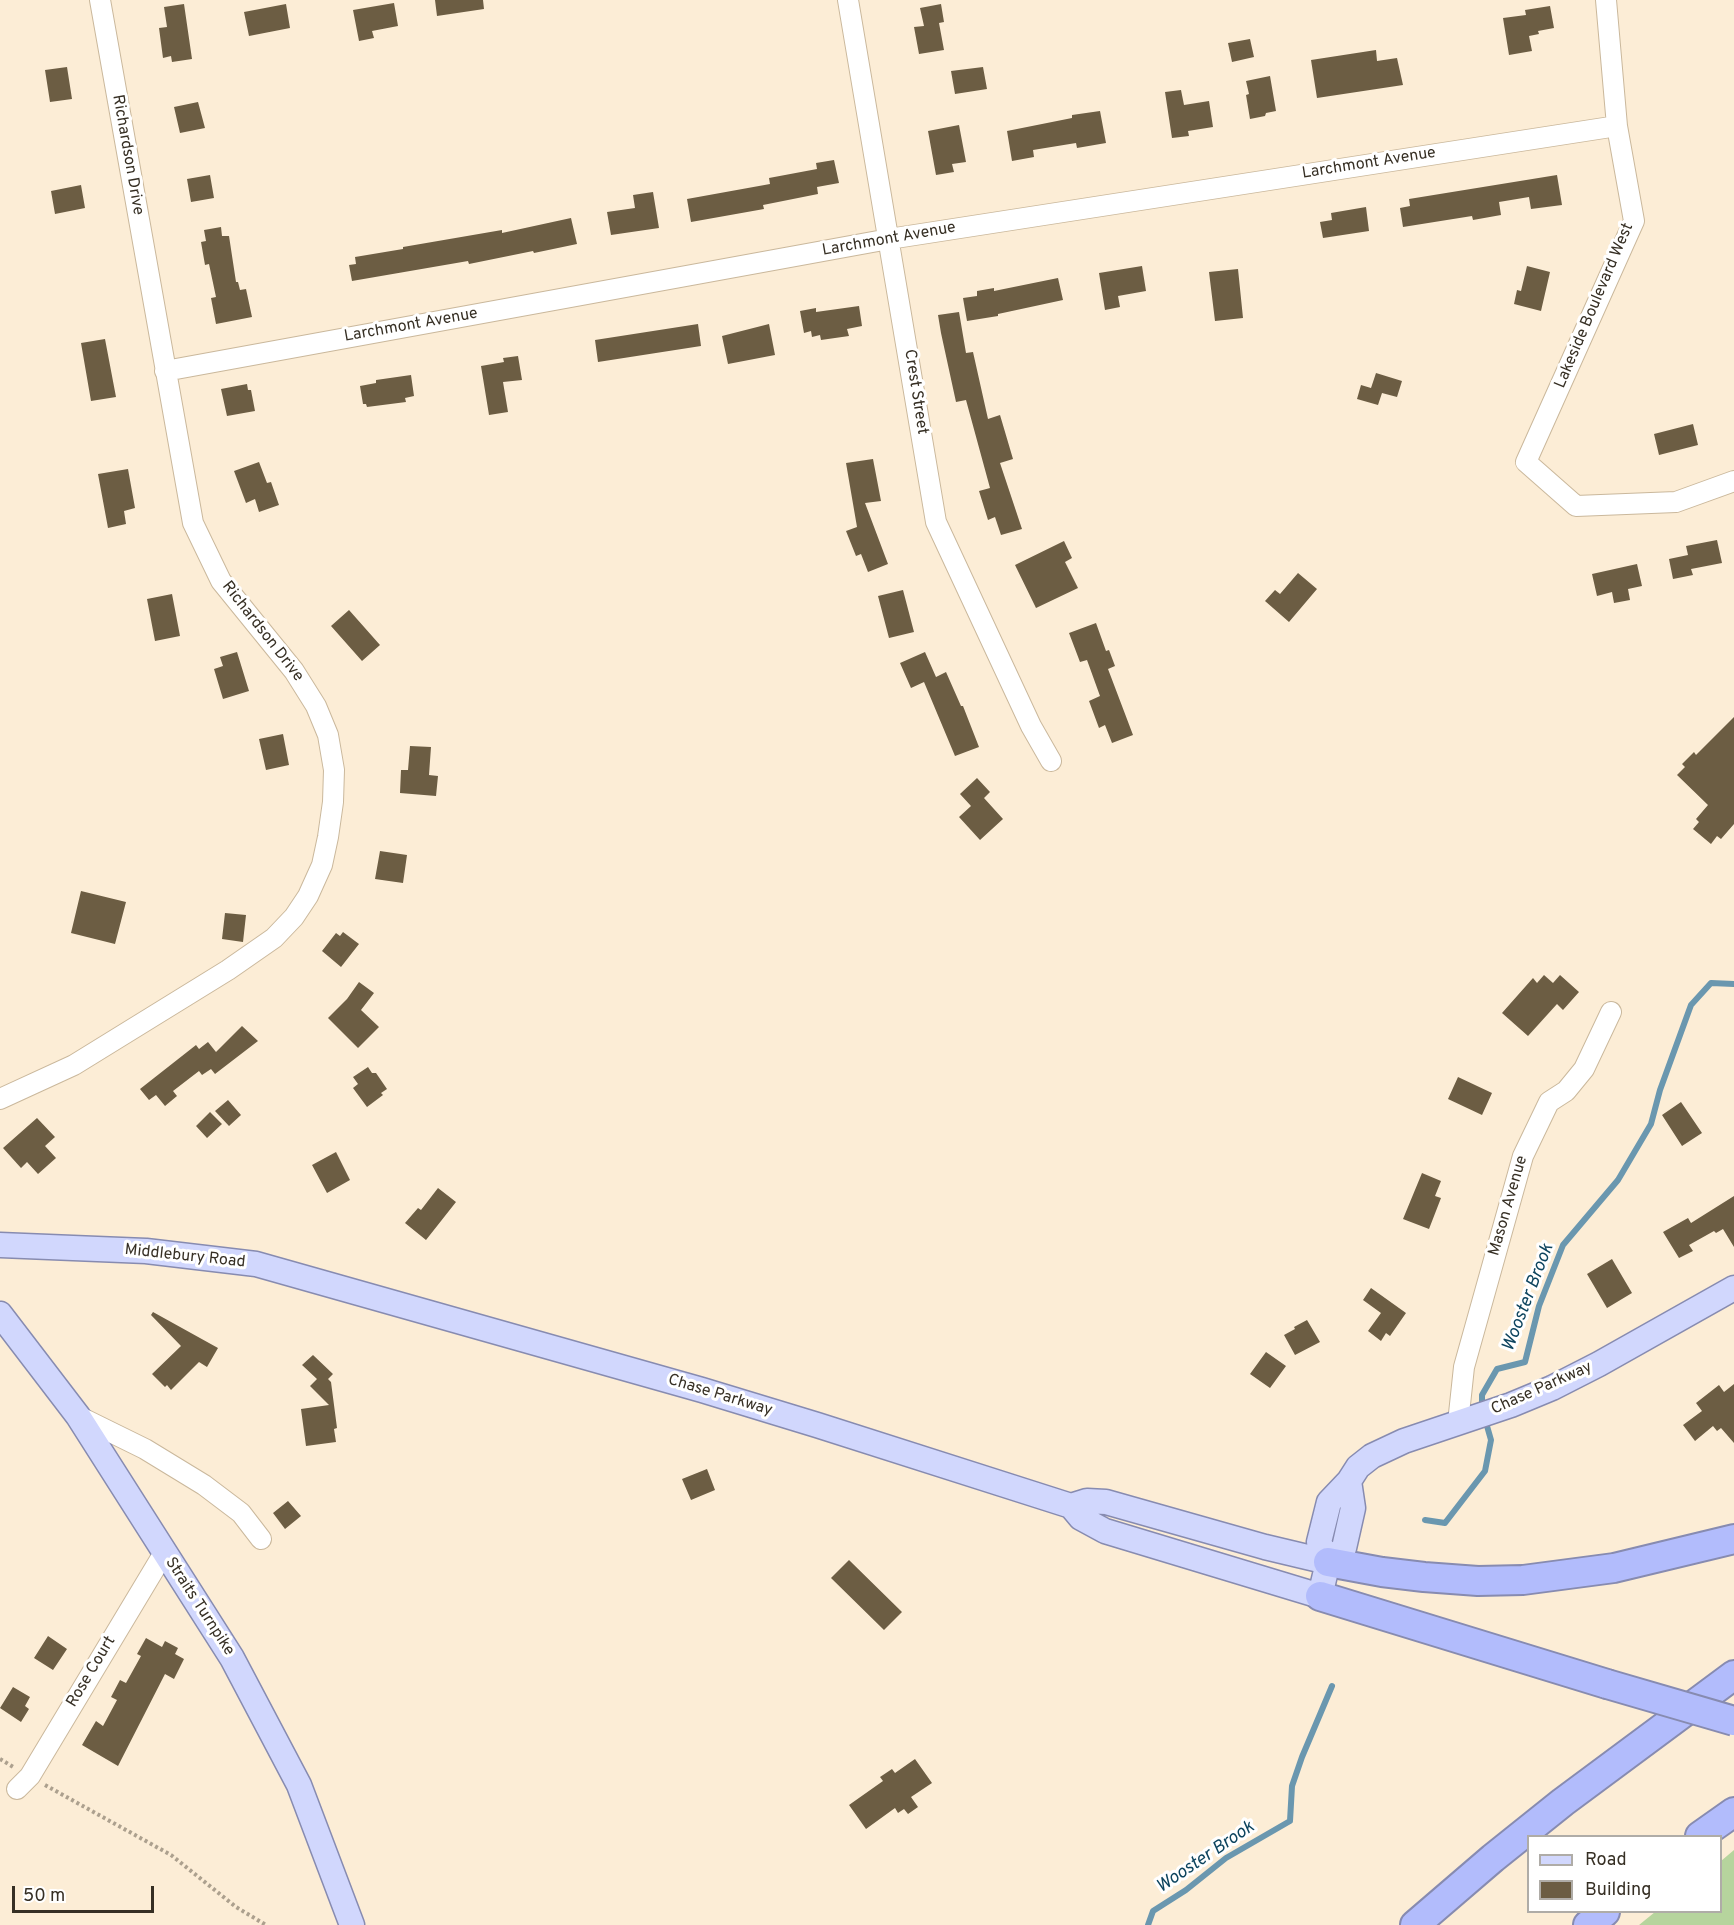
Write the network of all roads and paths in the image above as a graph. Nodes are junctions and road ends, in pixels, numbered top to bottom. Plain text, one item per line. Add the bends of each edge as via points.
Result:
1 (100, 0) edge
2 (848, 0) edge
3 (1606, 0) edge
4 (1617, 126) junction
5 (889, 239) junction
6 (165, 371) junction
7 (1734, 481) edge
8 (1051, 761) dead end
9 (1611, 1012) dead end
10 (0, 1099) edge
11 (0, 1245) edge
12 (1734, 1288) edge
13 (367, 1295) joint
14 (0, 1314) edge
15 (78, 1416) junction
16 (1475, 1417) junction
17 (1071, 1506) junction
18 (261, 1539) dead end
19 (1734, 1539) edge
20 (164, 1553) junction
21 (1328, 1562) junction
22 (1320, 1596) junction
23 (1734, 1675) edge
24 (1734, 1721) edge
25 (0, 1759) edge
26 (23, 1783) junction
27 (1734, 1812) edge
28 (1701, 1835) edge
29 (1603, 1913) edge
30 (266, 1925) edge
31 (352, 1925) edge
32 (1415, 1925) edge
33 (1588, 1925) edge

1 - 6 street, Richardson Drive
2 - 5 street, Crest Street
3 - 4 street, Lakeside Boulevard West
4 - 5 street, Larchmont Avenue
4 - 7 street, Lakeside Boulevard West via 1634,221 1526,462 1576,506 1676,502
5 - 6 street, Larchmont Avenue
5 - 8 street, Crest Street via 936,522
6 - 10 street, Richardson Drive via 193,523 221,581 294,671 316,706 328,735 334,770 322,865 308,896 274,938 74,1065
9 - 16 street, Mason Avenue via 1584,1069 1566,1091 1549,1102 1522,1156 1464,1367
11 - 13 main road, Middlebury Road via 146,1251 256,1264
12 - 16 main road, Chase Parkway via 1573,1378
13 - 17 main road, Chase Parkway via 713,1393
14 - 15 main road, Straits Turnpike
15 - 18 street via 145,1449 204,1485 241,1513
15 - 20 main road, Straits Turnpike
16 - 21 main road, Chase Parkway via 1385,1448 1358,1467 1329,1502 1319,1542
17 - 21 main road, Chase Parkway via 1087,1501 1106,1502
17 - 22 main road, Chase Parkway via 1081,1518 1105,1531
19 - 21 highway via 1606,1570 1523,1580 1424,1577
20 - 26 street, Rose Court
20 - 31 main road, Straits Turnpike via 232,1658 299,1785
21 - 22 main road, Chase Parkway
22 - 24 highway, bridge
23 - 32 highway via 1563,1802
25 - 26 path
26 - 30 path via 171,1855 236,1907
27 - 28 highway
29 - 33 highway

